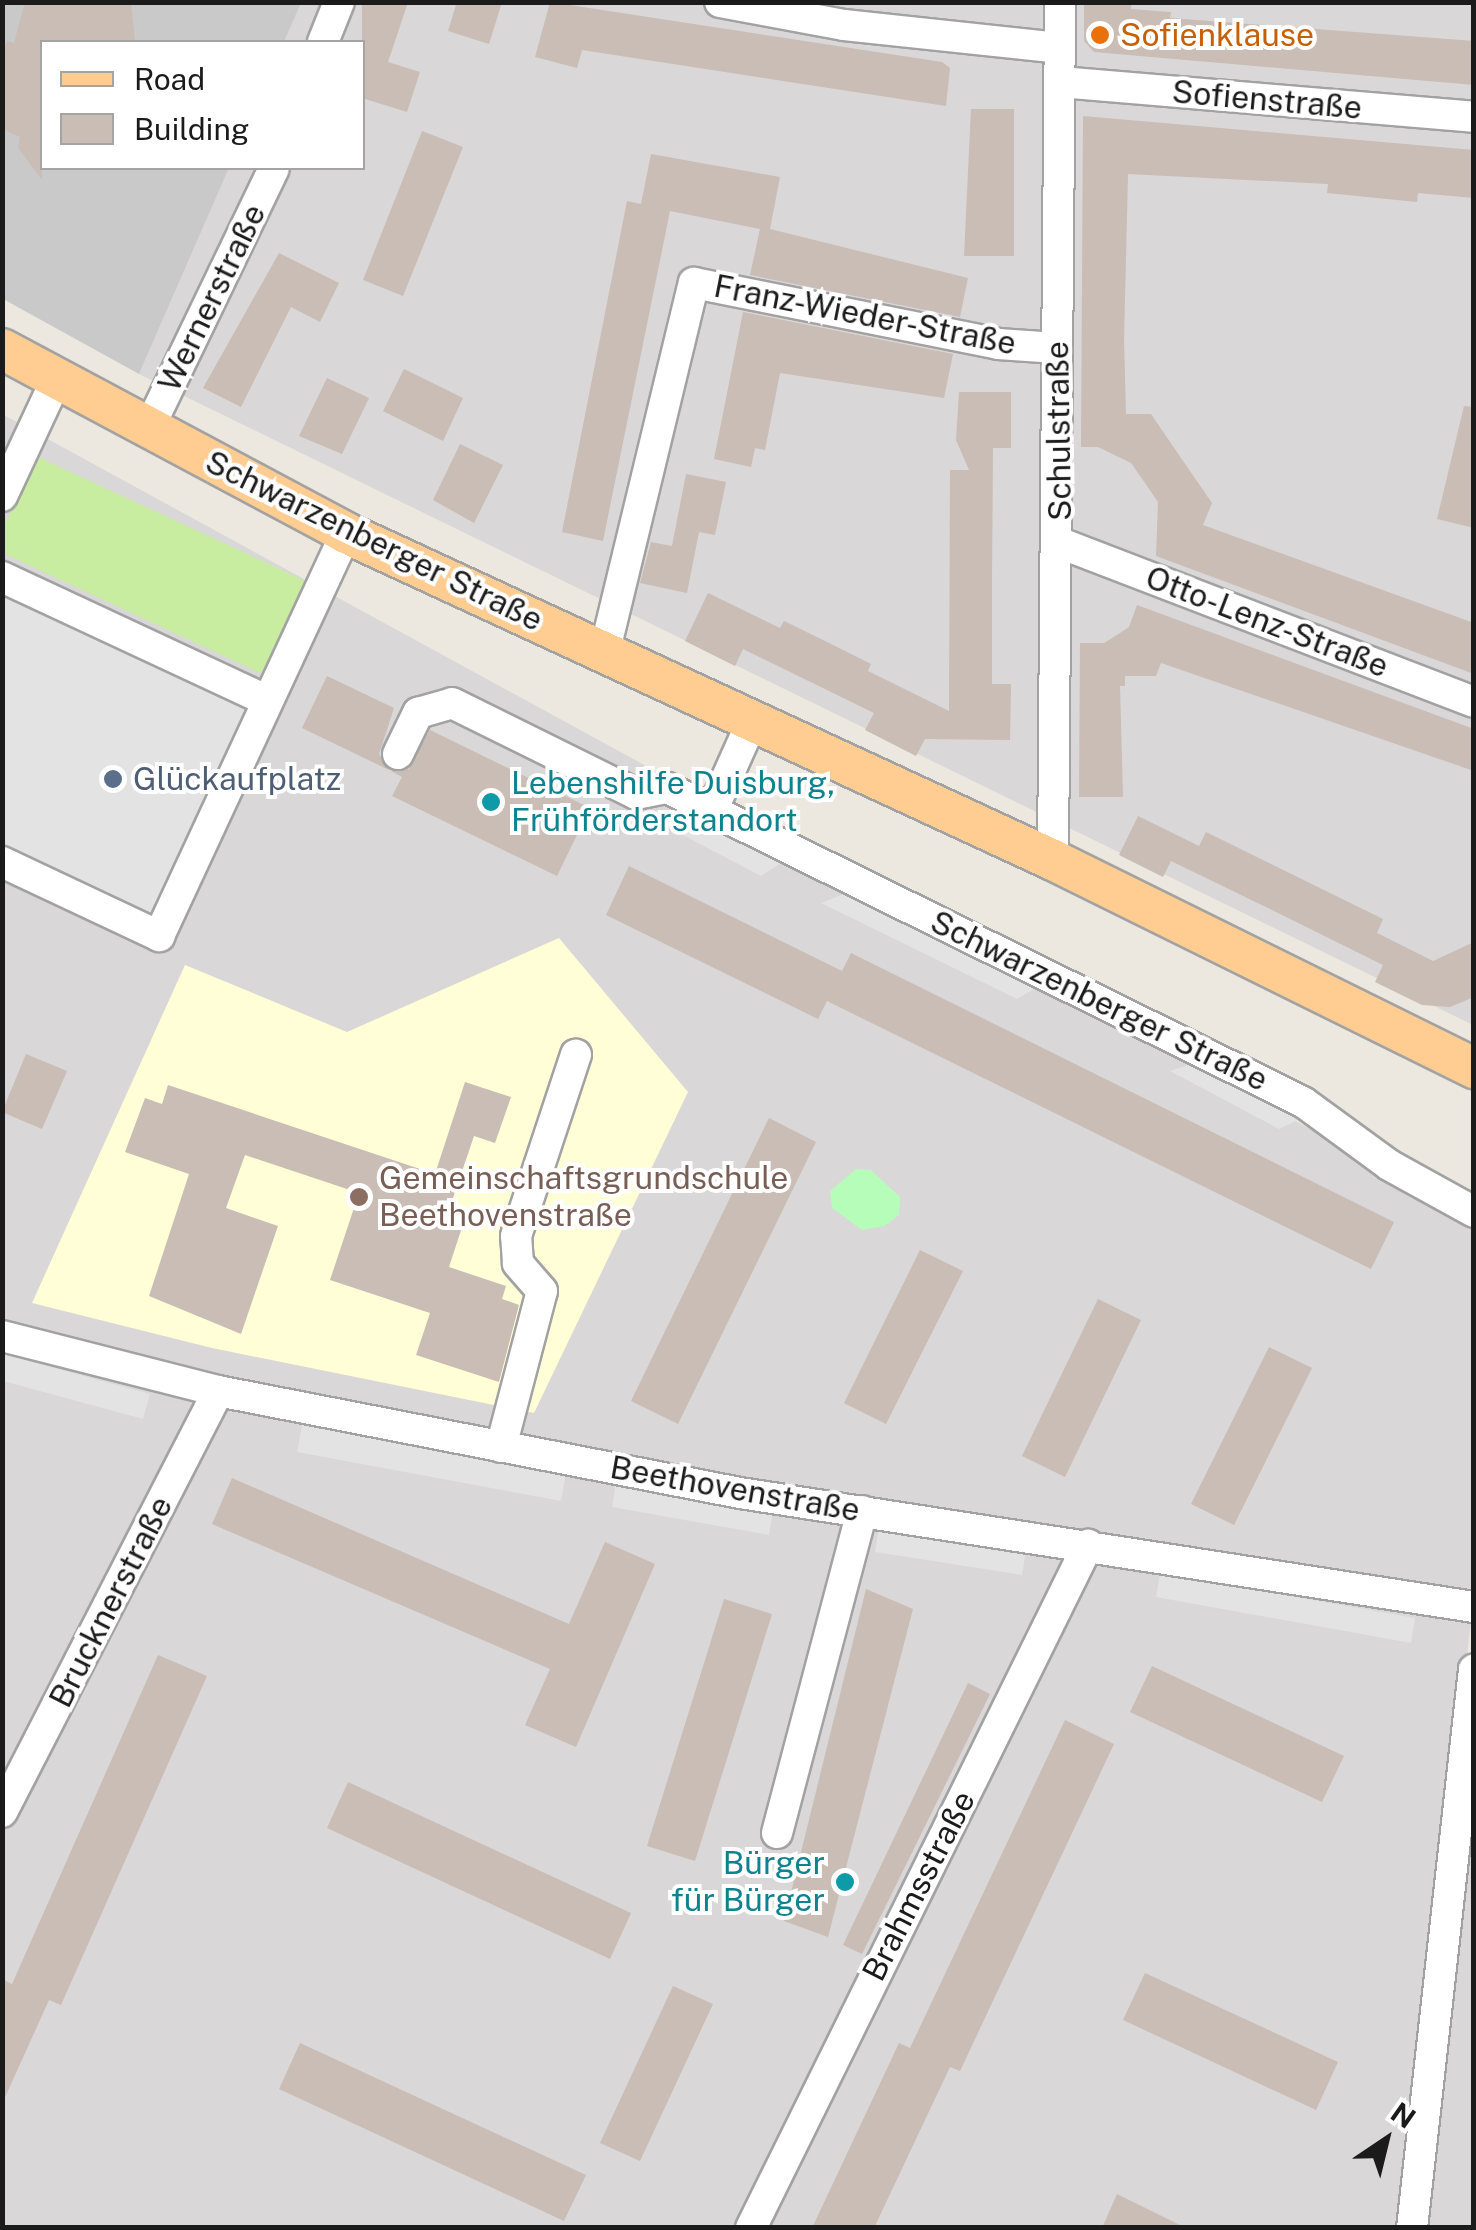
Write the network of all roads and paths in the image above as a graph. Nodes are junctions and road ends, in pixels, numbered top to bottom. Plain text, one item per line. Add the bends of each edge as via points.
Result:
1 (339, 2) edge
2 (720, 2) edge
3 (1060, 2) edge
4 (324, 40) edge
5 (1059, 48) junction
6 (1060, 82) junction
7 (1474, 117) edge
8 (273, 170) edge
9 (1057, 348) junction
10 (2, 349) edge
11 (57, 378) junction
12 (150, 428) junction
13 (2, 496) edge
14 (346, 532) junction
15 (1060, 543) junction
16 (2, 577) edge
17 (604, 654) junction
18 (268, 701) junction
19 (1474, 702) edge
20 (751, 724) junction
21 (398, 754) dead end
22 (712, 811) junction
23 (1052, 860) junction
24 (2, 862) edge
25 (576, 1054) dead end
26 (1474, 1068) edge
27 (1474, 1212) edge
28 (2, 1336) edge
29 (218, 1391) junction
30 (501, 1446) junction
31 (862, 1511) junction
32 (1088, 1545) junction
33 (1474, 1607) edge
34 (1474, 1669) edge
35 (1468, 1764) edge
36 (2, 1812) edge
37 (777, 1833) dead end
38 (751, 2228) edge
39 (1412, 2228) edge

1 - 4 street
2 - 5 street via 844,25
3 - 5 street, Schulstraße
5 - 6 street, Schulstraße
6 - 7 street, Sofienstraße
6 - 9 street, Schulstraße
8 - 12 street, Wernerstraße
9 - 15 street, Schulstraße
9 - 17 street, Franz-Wieder-Straße via 998,344 694,283
10 - 11 main road, Schwarzenberger Straße
11 - 12 main road, Schwarzenberger Straße
11 - 13 street
12 - 14 main road, Schwarzenberger Straße
14 - 17 main road, Schwarzenberger Straße
14 - 18 street
15 - 19 street, Otto-Lenz-Straße
15 - 23 street, Schulstraße
16 - 18 street
17 - 20 main road, Schwarzenberger Straße
18 - 24 street via 159,936
20 - 22 street
20 - 23 main road, Schwarzenberger Straße
21 - 22 street, Schwarzenberger Straße via 418,712 452,703 636,794 667,788
22 - 27 street, Schwarzenberger Straße via 1304,1102 1389,1165
23 - 26 main road, Schwarzenberger Straße
25 - 30 street via 516,1236 518,1263 542,1291
28 - 29 street, Beethovenstraße
29 - 30 street, Beethovenstraße
29 - 36 street, Brucknerstraße
30 - 31 street, Beethovenstraße
31 - 32 street, Beethovenstraße
31 - 37 street
32 - 33 street, Beethovenstraße
32 - 38 street, Brahmsstraße
34 - 35 street
35 - 39 street

